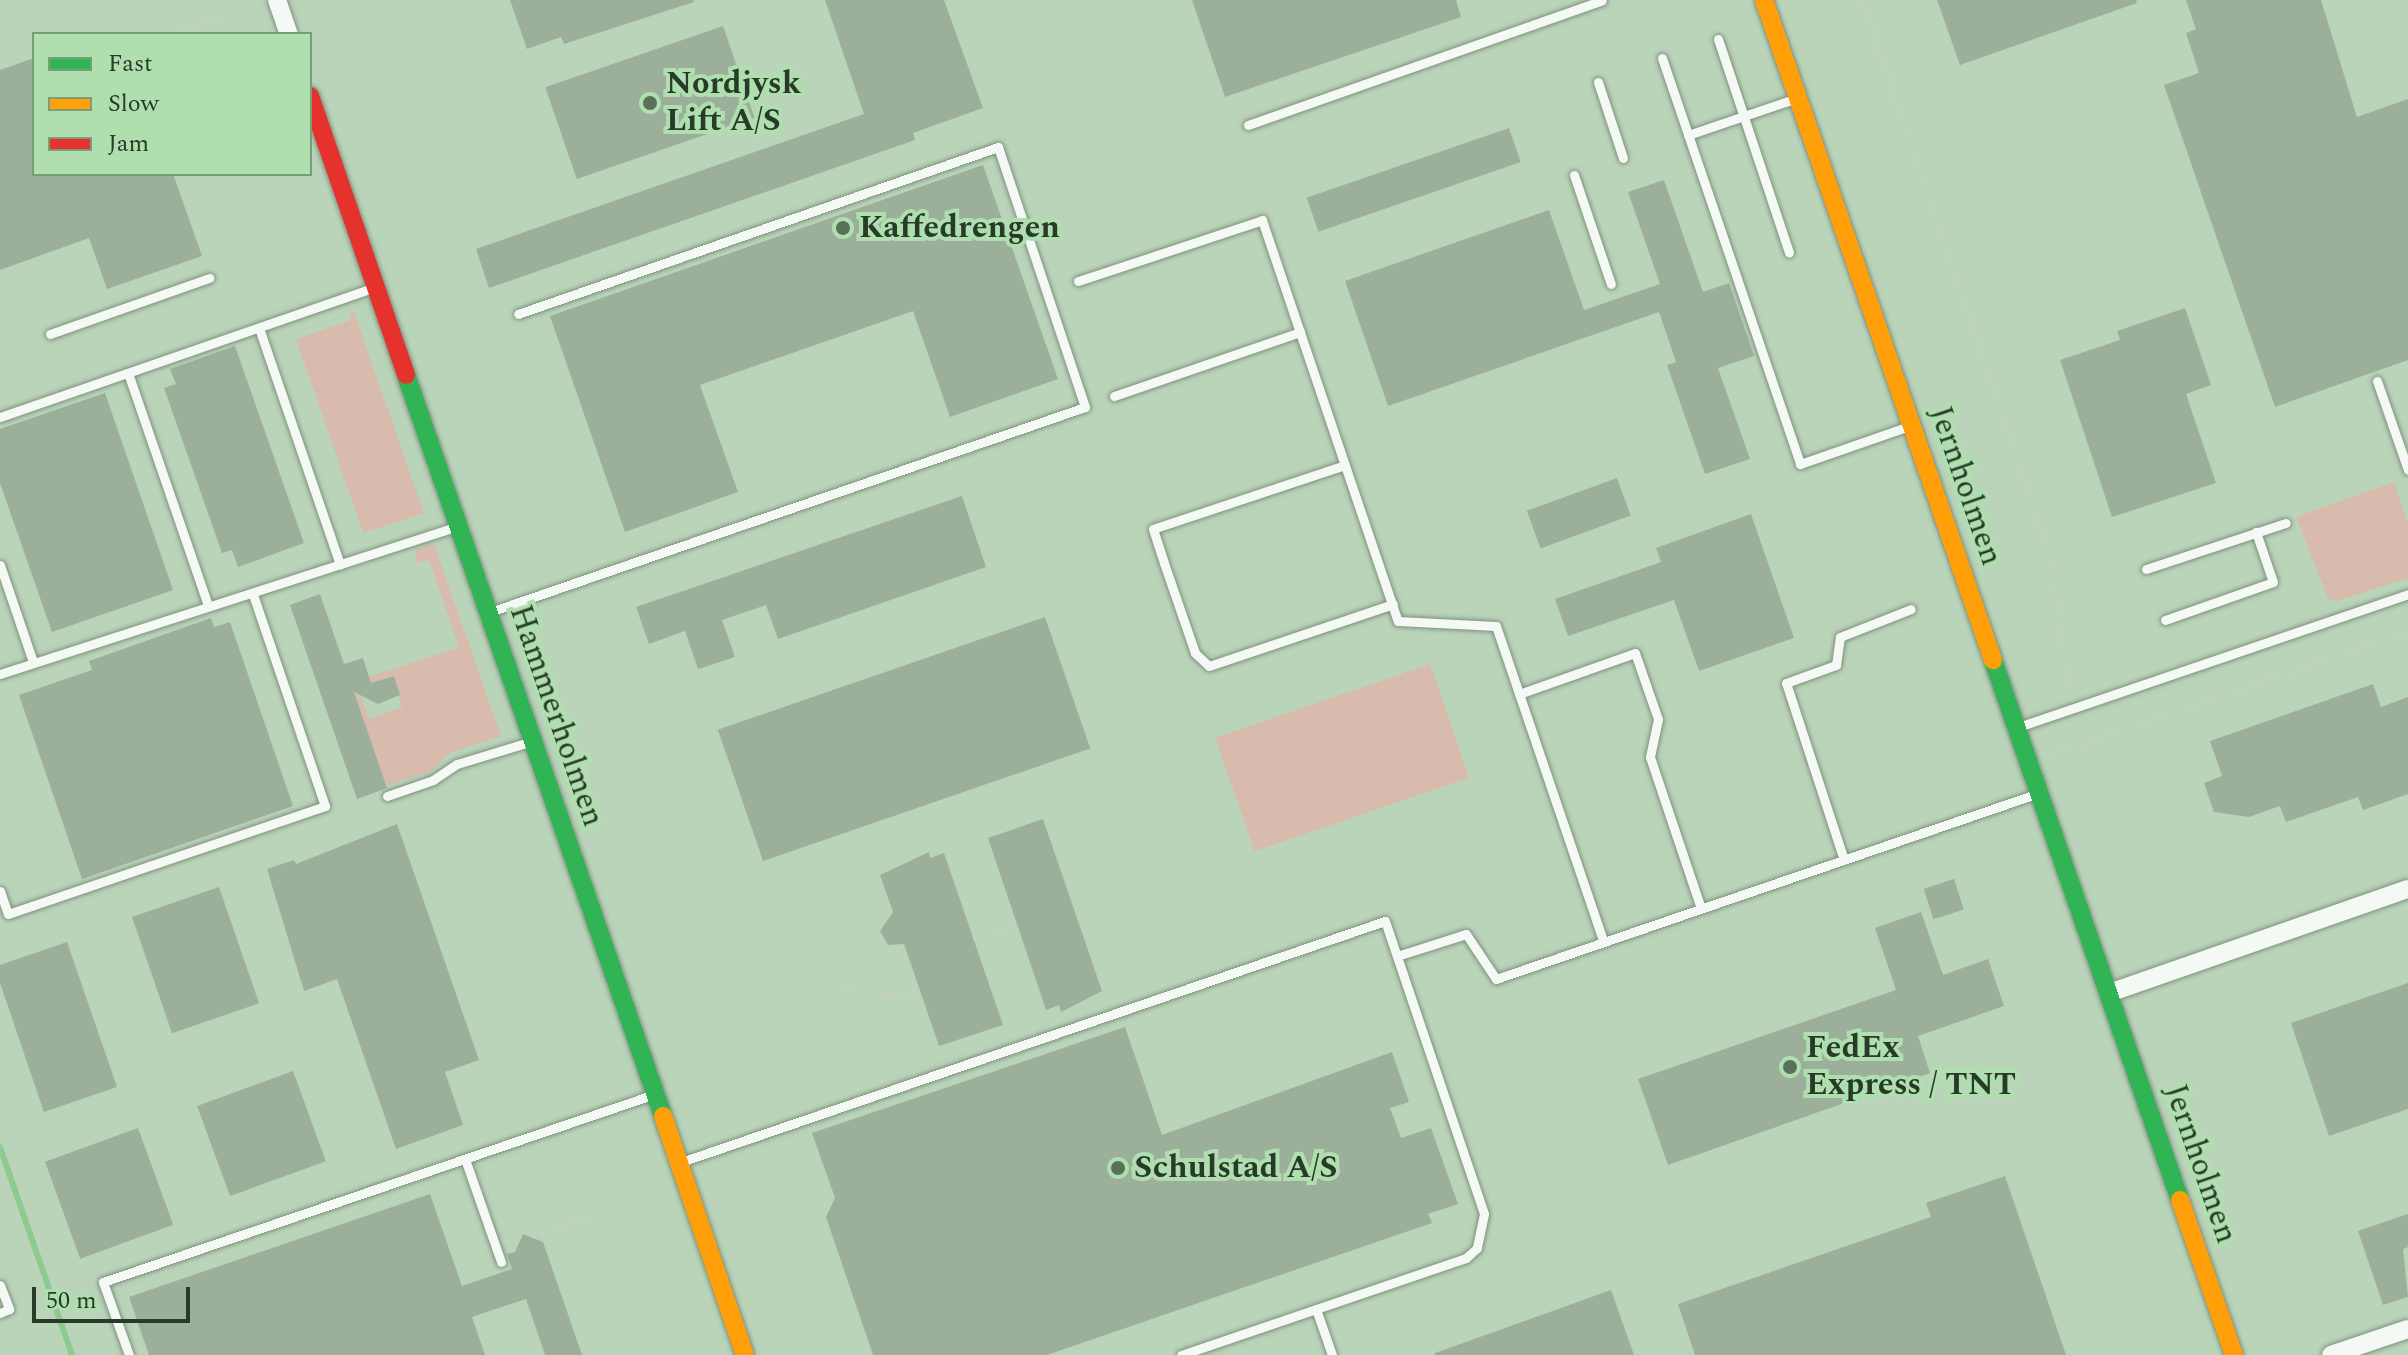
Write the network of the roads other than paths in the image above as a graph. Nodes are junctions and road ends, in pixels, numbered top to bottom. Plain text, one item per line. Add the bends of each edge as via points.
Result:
1 (277, 0) edge
2 (1602, 0) edge
3 (1764, 0) edge
4 (288, 32) edge
5 (1718, 39) dead end
6 (1662, 58) dead end
7 (1598, 82) dead end
8 (1798, 97) junction
9 (312, 102) edge
10 (1743, 116) junction
11 (1248, 125) dead end
12 (1688, 135) junction
13 (1623, 158) dead end
14 (1574, 175) dead end
15 (1789, 253) dead end
16 (209, 278) dead end
17 (1078, 281) dead end
18 (1611, 284) dead end
19 (377, 287) junction
20 (518, 314) dead end
21 (259, 328) junction
22 (1300, 332) junction
23 (50, 334) dead end
24 (128, 373) junction
25 (2377, 381) dead end
26 (1114, 396) dead end
27 (0, 417) edge
28 (1912, 424) junction
29 (1345, 465) junction
30 (2408, 470) edge
31 (2286, 523) dead end
32 (458, 526) junction
33 (2256, 532) junction
34 (0, 565) edge
35 (340, 565) junction
36 (2146, 569) dead end
37 (253, 594) junction
38 (2408, 594) edge
39 (207, 603) junction
40 (1393, 604) junction
41 (1911, 609) dead end
42 (489, 613) junction
43 (2165, 620) dead end
44 (33, 662) junction
45 (0, 674) edge
46 (1519, 694) junction
47 (2017, 727) junction
48 (533, 740) junction
49 (2039, 793) junction
50 (387, 796) dead end
51 (1843, 857) junction
52 (2408, 889) edge
53 (0, 891) edge
54 (1700, 906) junction
55 (1603, 941) junction
56 (1397, 956) junction
57 (2109, 993) junction
58 (655, 1094) junction
59 (465, 1159) junction
60 (679, 1163) junction
61 (501, 1262) dead end
62 (0, 1285) edge
63 (1316, 1309) junction
64 (0, 1313) edge
65 (2408, 1329) edge
66 (129, 1355) edge
67 (745, 1355) edge
68 (1181, 1355) edge
69 (1332, 1355) edge
70 (2234, 1355) edge
71 (2331, 1355) edge

1 - 4 street
2 - 11 lane
3 - 8 street, Jernholmen
5 - 10 lane
6 - 12 lane
7 - 13 lane
8 - 10 lane
8 - 28 street, Jernholmen
9 - 19 street, Hammerholmen
10 - 12 lane
10 - 15 lane
12 - 28 lane via 1800,464
14 - 18 lane
16 - 23 lane
17 - 22 lane via 1262,220
19 - 21 lane
19 - 32 street, Hammerholmen
20 - 42 lane via 998,147 1085,407
21 - 24 lane
21 - 35 lane
22 - 26 lane
22 - 29 lane
24 - 27 lane
24 - 39 lane
25 - 30 lane
28 - 47 street, Jernholmen
29 - 40 lane
29 - 40 lane via 1153,529 1195,653 1209,666
31 - 33 lane
32 - 35 lane
32 - 42 street, Hammerholmen
33 - 36 lane
33 - 43 lane via 2273,582
34 - 44 lane
35 - 37 lane
37 - 39 lane
37 - 53 lane via 325,806 8,914
38 - 47 lane
39 - 44 lane
40 - 46 lane via 1398,621 1496,626
41 - 51 lane via 1840,637 1836,665 1786,683
42 - 48 street, Hammerholmen
44 - 45 lane
46 - 54 lane via 1635,653 1658,719 1650,757
46 - 55 lane
47 - 49 street, Jernholmen
48 - 50 lane via 457,764 433,780
48 - 58 street, Hammerholmen
49 - 51 lane
49 - 57 street, Jernholmen
51 - 54 lane
52 - 57 street
54 - 55 lane
55 - 56 lane via 1496,979 1466,934
56 - 60 lane via 1385,921
56 - 63 lane via 1484,1214 1484,1231 1466,1258
57 - 70 street, Jernholmen
58 - 59 lane
58 - 60 street, Hammerholmen
59 - 61 lane
59 - 66 lane via 103,1282
60 - 67 street, Hammerholmen
62 - 64 lane via 9,1309
63 - 68 lane
63 - 69 lane
65 - 71 street

